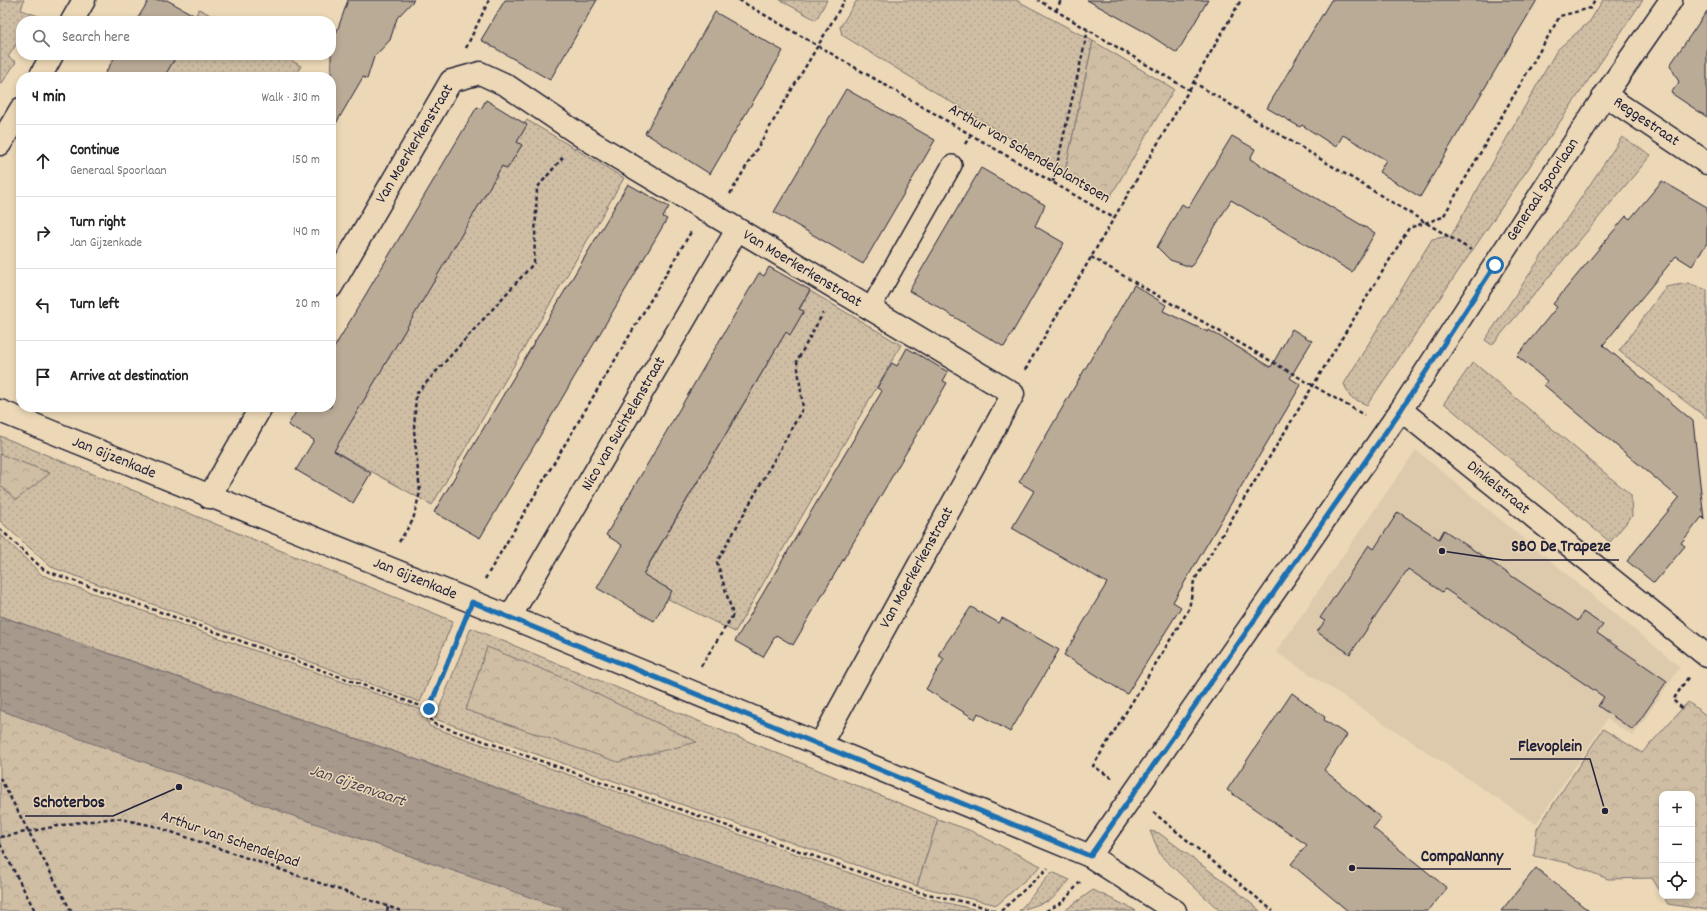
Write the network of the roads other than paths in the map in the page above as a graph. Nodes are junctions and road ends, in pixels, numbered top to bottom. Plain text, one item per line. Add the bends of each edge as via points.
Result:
1 (84, 0) edge
2 (1671, 0) edge
3 (75, 16) edge
4 (49, 60) edge
5 (43, 72) edge
6 (1605, 95) junction
7 (11, 119) edge
8 (0, 144) edge
9 (1707, 163) edge
10 (952, 164) dead end
11 (737, 230) junction
12 (336, 278) edge
13 (870, 309) junction
14 (1401, 410) junction
15 (0, 412) edge
16 (258, 412) edge
17 (209, 497) junction
18 (510, 618) junction
19 (1706, 656) edge
20 (820, 745) junction
21 (1090, 856) junction
22 (1175, 911) edge

1 - 3 street
2 - 6 street, Generaal Spoorlaan
4 - 5 street
6 - 9 street, Reggestraat
6 - 14 street, Generaal Spoorlaan
7 - 8 street
10 - 13 lane
11 - 12 street, Van Moerkerkenstraat via 580,135 506,86 480,73 451,81
11 - 13 street, Van Moerkerkenstraat
11 - 18 street, Nico van Suchtelenstraat
13 - 20 street, Van Moerkerkenstraat via 1013,394
14 - 19 street, Dinkelstraat
14 - 21 street, Generaal Spoorlaan
15 - 17 street, Jan Gijzenkade
16 - 17 street
17 - 18 street, Jan Gijzenkade
18 - 20 street, Jan Gijzenkade
20 - 21 street, Jan Gijzenkade
21 - 22 street, Jan Gijzenkade

